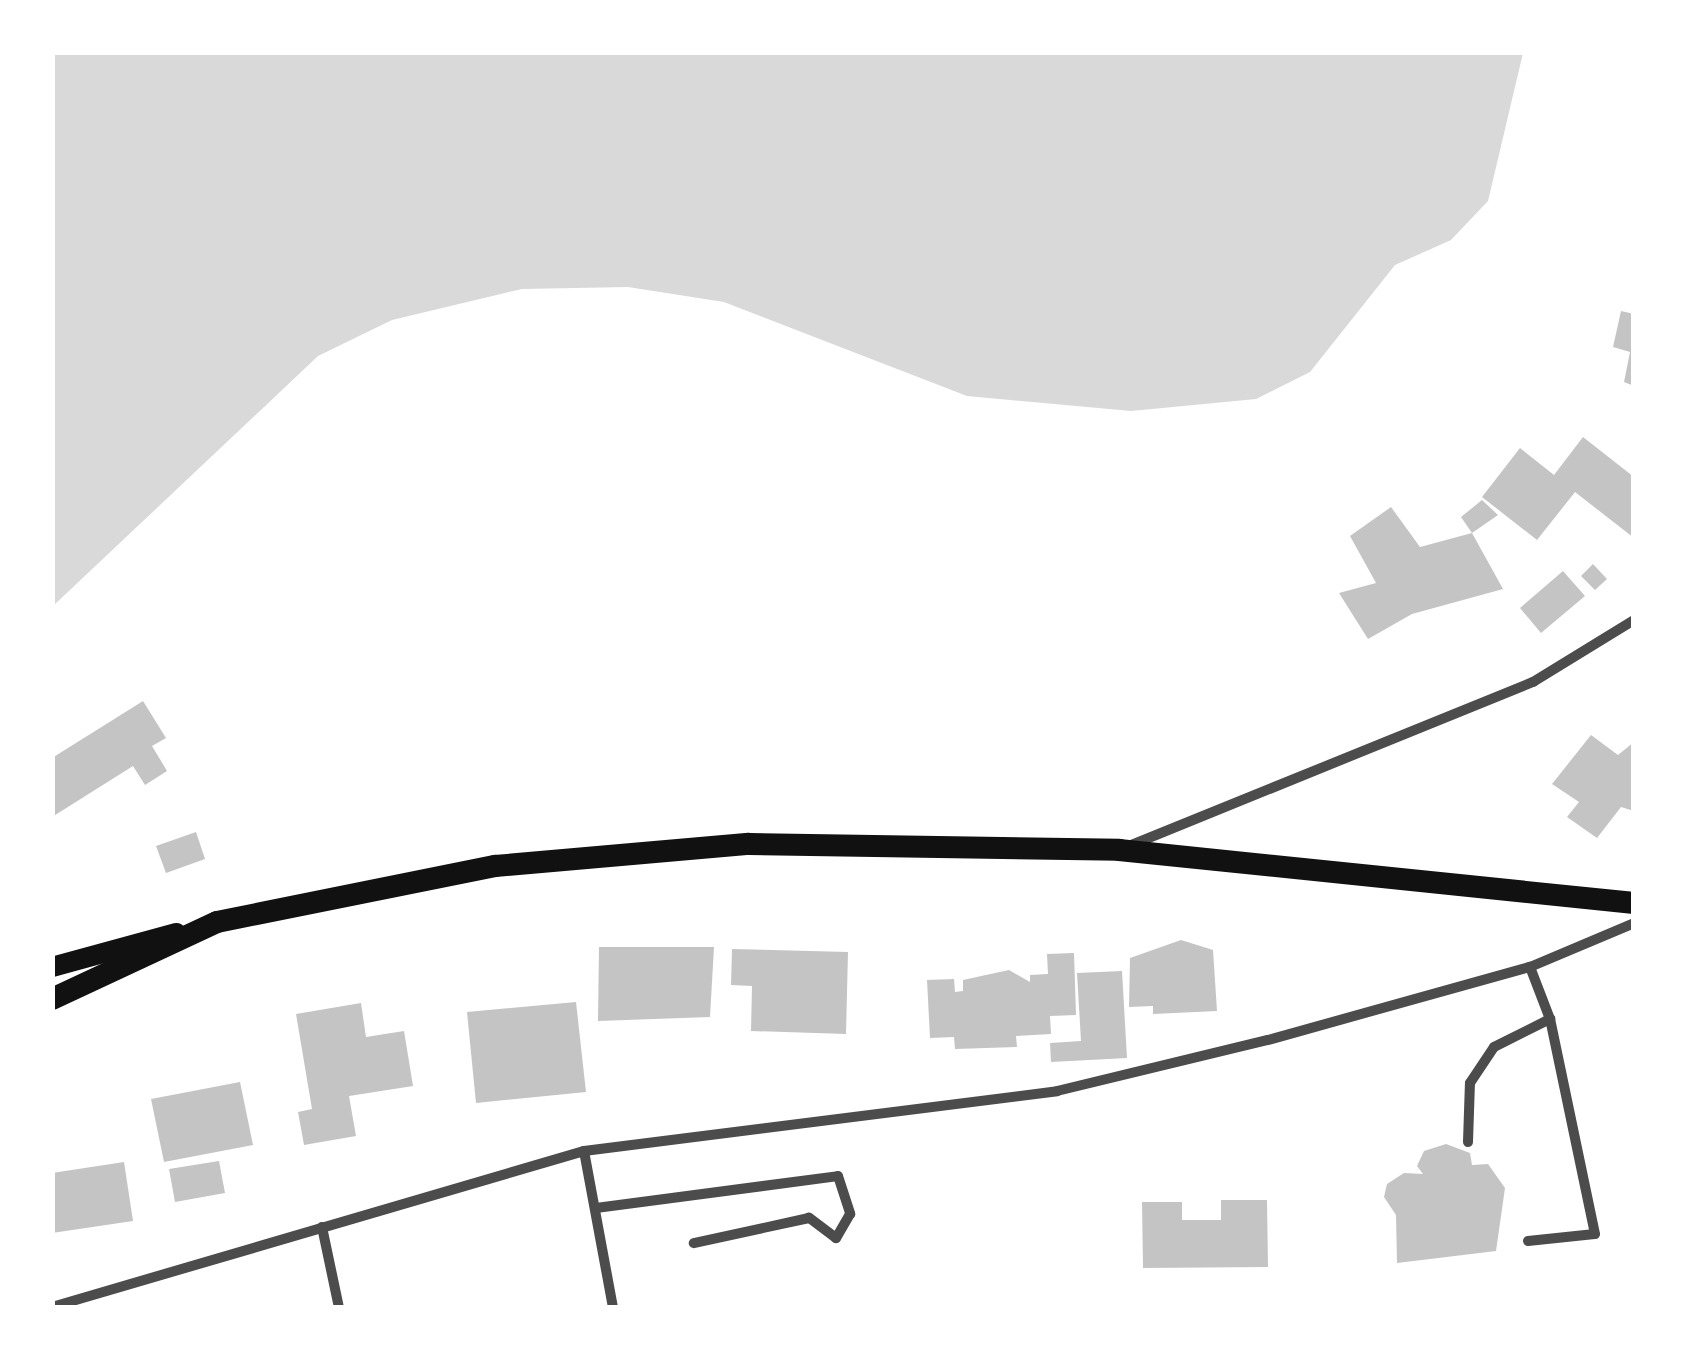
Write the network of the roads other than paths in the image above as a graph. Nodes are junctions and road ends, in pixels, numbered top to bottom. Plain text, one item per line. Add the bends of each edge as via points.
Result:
1 (1634, 620) edge
2 (1118, 850) junction
3 (1634, 903) edge
4 (217, 922) junction
5 (1634, 923) edge
6 (1530, 967) junction
7 (52, 968) edge
8 (52, 998) edge
9 (1550, 1019) junction
10 (1468, 1142) dead end
11 (584, 1151) junction
12 (596, 1208) junction
13 (322, 1227) junction
14 (1528, 1240) dead end
15 (694, 1243) dead end
16 (52, 1307) edge
17 (339, 1308) edge
18 (613, 1308) edge

1 - 2 street via 1533,682
2 - 3 highway
2 - 4 highway via 730,846 495,866
4 - 7 main road
4 - 8 highway
5 - 6 street
6 - 9 street
6 - 11 street via 1057,1091
9 - 10 street via 1494,1047 1470,1083
9 - 14 street via 1595,1234
11 - 12 street
11 - 13 street
12 - 15 street via 838,1176 850,1214 836,1238 810,1218
12 - 18 street
13 - 16 street
13 - 17 street

